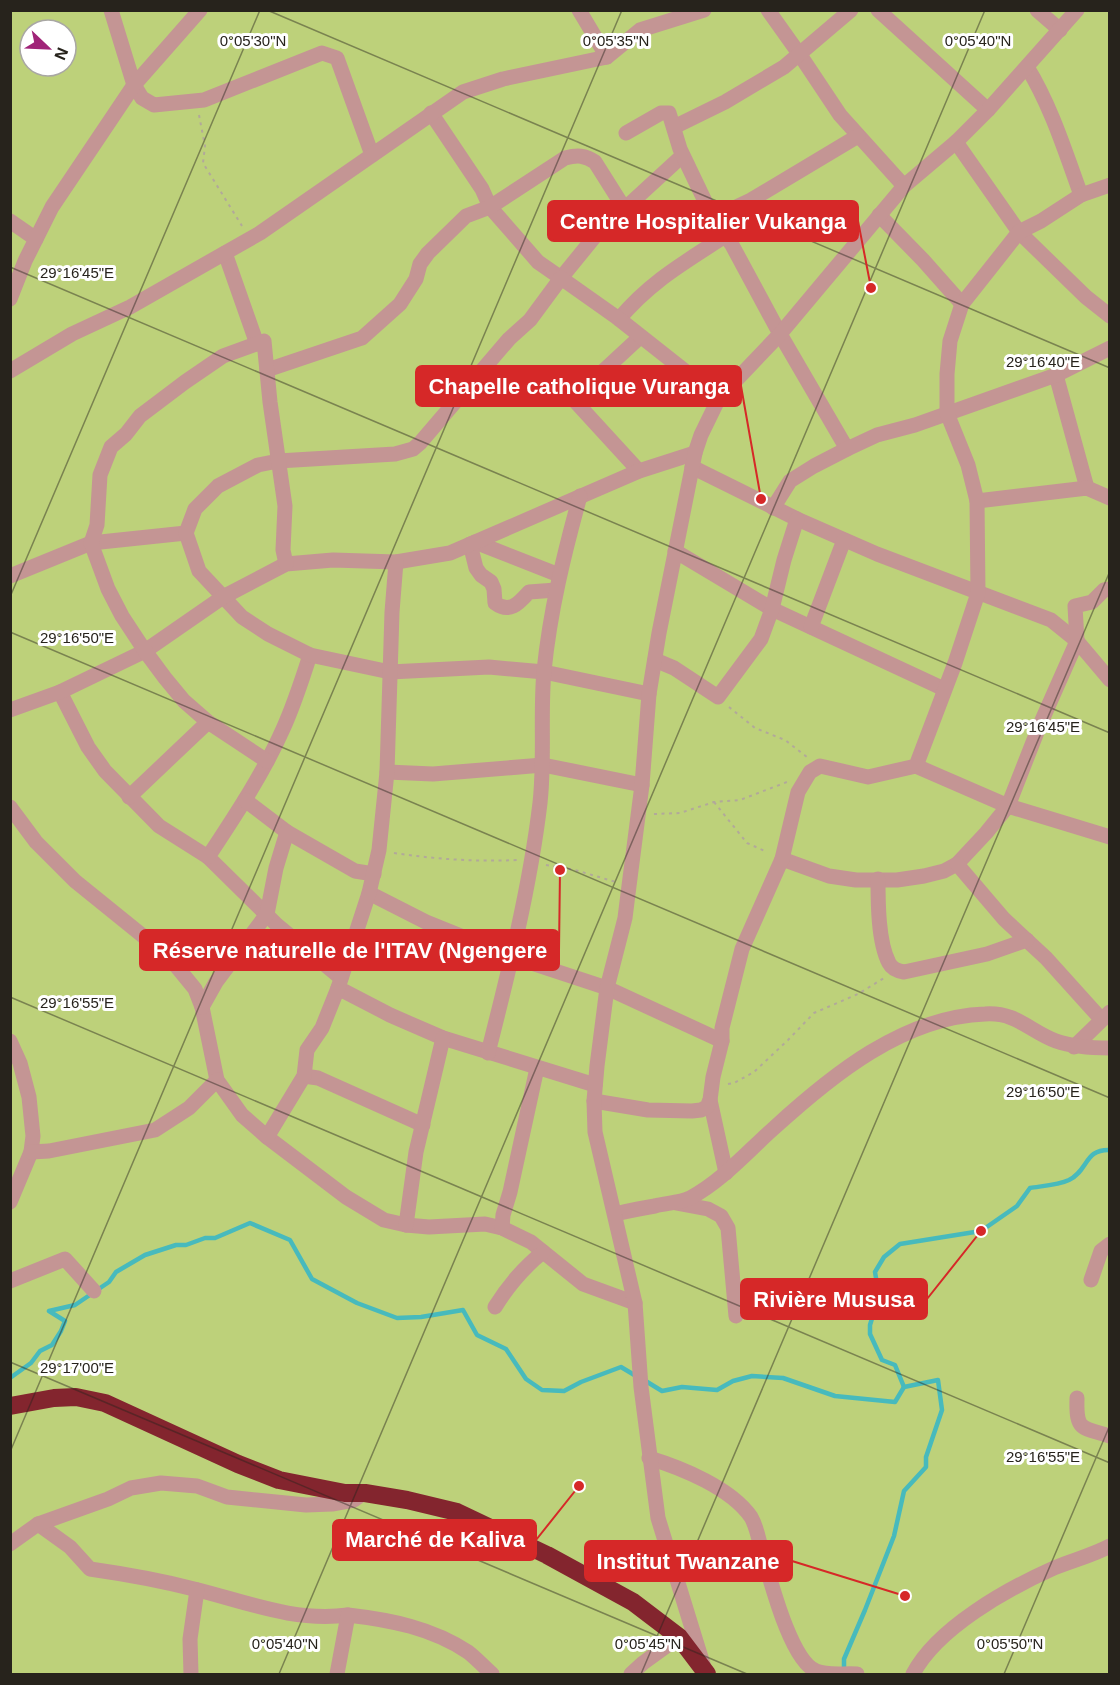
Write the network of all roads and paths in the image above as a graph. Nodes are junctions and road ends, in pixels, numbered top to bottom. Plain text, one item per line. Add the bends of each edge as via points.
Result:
1 (111, 10) edge
2 (200, 10) edge
3 (579, 10) edge
4 (704, 10) edge
5 (768, 10) edge
6 (851, 10) edge
7 (1037, 10) edge
8 (1077, 10) edge
9 (887, 14) edge
10 (1060, 30) junction
11 (800, 55) junction
12 (607, 57) junction
13 (1027, 67) junction
14 (134, 85) junction
15 (197, 101) junction
16 (987, 110) junction
17 (431, 114) junction
18 (674, 127) junction
19 (626, 133) dead end
20 (858, 136) junction
21 (956, 142) junction
22 (372, 155) junction
23 (682, 156) junction
24 (1110, 185) edge
25 (904, 186) junction
26 (1081, 195) junction
27 (490, 207) junction
28 (624, 208) junction
29 (879, 214) junction
30 (713, 218) junction
31 (10, 221) edge
32 (1019, 232) junction
33 (725, 236) junction
34 (36, 239) junction
35 (249, 239) junction
36 (225, 253) junction
37 (561, 278) junction
38 (11, 298) edge
39 (962, 304) junction
40 (1110, 316) edge
41 (619, 319) junction
42 (780, 334) junction
43 (640, 337) junction
44 (257, 344) junction
45 (1110, 348) edge
46 (267, 370) junction
47 (10, 371) edge
48 (1056, 375) junction
49 (719, 398) junction
50 (947, 413) junction
51 (847, 449) junction
52 (694, 460) junction
53 (278, 461) junction
54 (639, 471) junction
55 (1087, 489) junction
56 (580, 496) junction
57 (1110, 498) edge
58 (976, 501) junction
59 (773, 507) junction
60 (797, 519) junction
61 (186, 532) junction
62 (844, 540) junction
63 (91, 543) junction
64 (473, 543) junction
65 (675, 551) junction
66 (396, 562) junction
67 (286, 564) junction
68 (10, 576) edge
69 (557, 582) junction
70 (1110, 589) edge
71 (978, 593) junction
72 (223, 597) junction
73 (772, 609) junction
74 (811, 627) junction
75 (1077, 641) junction
76 (145, 651) junction
77 (309, 655) junction
78 (655, 660) junction
79 (390, 672) junction
80 (544, 672) junction
81 (1110, 680) edge
82 (944, 689) junction
83 (60, 692) junction
84 (649, 694) junction
85 (718, 697) junction
86 (10, 710) edge
87 (208, 722) junction
88 (267, 761) junction
89 (543, 765) junction
90 (916, 766) junction
91 (815, 769) junction
92 (387, 772) junction
93 (642, 785) junction
94 (129, 797) junction
95 (245, 800) junction
96 (714, 802) junction
97 (1008, 806) junction
98 (10, 807) edge
99 (639, 813) junction
100 (287, 832) junction
101 (1110, 837) edge
102 (379, 850) junction
103 (208, 857) junction
104 (782, 859) junction
105 (531, 862) junction
106 (957, 864) junction
107 (374, 874) junction
108 (878, 879) junction
109 (629, 886) junction
110 (369, 893) junction
111 (267, 914) junction
112 (1027, 940) junction
113 (513, 957) junction
114 (897, 970) junction
115 (339, 983) junction
116 (607, 988) junction
117 (202, 1006) junction
118 (1105, 1016) edge
119 (443, 1038) junction
120 (10, 1041) edge
121 (722, 1041) junction
122 (1074, 1047) junction
123 (1110, 1048) edge
124 (488, 1053) junction
125 (537, 1068) junction
126 (304, 1076) junction
127 (217, 1080) junction
128 (595, 1085) junction
129 (711, 1093) junction
130 (594, 1101) junction
131 (423, 1125) junction
132 (267, 1137) junction
133 (31, 1152) junction
134 (726, 1173) junction
135 (10, 1202) edge
136 (673, 1202) junction
137 (615, 1214) junction
138 (406, 1225) junction
139 (502, 1228) junction
140 (1110, 1244) edge
141 (543, 1252) junction
142 (1091, 1280) dead end
143 (10, 1281) edge
144 (94, 1291) dead end
145 (635, 1303) junction
146 (495, 1307) dead end
147 (736, 1316) dead end
148 (1077, 1398) dead end
149 (10, 1406) edge
150 (1110, 1437) edge
151 (650, 1458) junction
152 (364, 1493) junction
153 (38, 1524) junction
154 (10, 1544) edge
155 (1110, 1546) edge
156 (197, 1590) junction
157 (348, 1615) junction
158 (679, 1637) junction
159 (706, 1672) edge
160 (191, 1674) edge
161 (337, 1674) edge
162 (492, 1674) edge
163 (631, 1674) edge
164 (832, 1674) edge
165 (855, 1674) edge
166 (913, 1674) edge

1 - 14 street
2 - 14 street
3 - 12 street
4 - 12 street via 640,30
5 - 11 street
6 - 11 street
7 - 10 street
8 - 10 street
9 - 16 street
10 - 13 street
11 - 18 street via 735,97
11 - 20 street
12 - 17 street via 502,79 464,92
13 - 16 street
13 - 26 street via 1051,115
14 - 15 street via 142,98 154,105
14 - 34 street via 52,207
15 - 22 street via 322,53 330,55 337,58
15 - 35 path via 205,146 203,163
16 - 21 street
17 - 22 street
17 - 27 street
18 - 19 street via 666,112
18 - 23 street
20 - 25 street
20 - 30 street via 751,200
21 - 25 street
21 - 32 street
22 - 35 street
23 - 28 street
23 - 30 street
24 - 26 street
25 - 29 street
26 - 32 street
27 - 28 street via 565,158 579,156 595,162
27 - 37 street via 538,262
27 - 46 street via 466,216 436,243 420,264 416,279 400,304 362,338
28 - 37 street
29 - 39 street
29 - 42 street
30 - 33 street
31 - 34 street
32 - 39 street
32 - 40 street
33 - 41 street via 666,273
33 - 42 street
34 - 38 street
35 - 36 street
36 - 44 street
36 - 47 street
37 - 41 street
37 - 53 street via 530,320 413,449
39 - 50 street via 950,341
41 - 43 street
42 - 49 street
42 - 51 street
43 - 49 street
43 - 54 street via 573,399
44 - 46 street via 264,341
44 - 63 street via 223,356 178,387 140,416 111,447 100,475 98,525
45 - 48 street
46 - 53 street
48 - 50 street
48 - 55 street
49 - 52 street
50 - 51 street via 877,435
50 - 58 street via 968,465
51 - 59 street via 790,482
52 - 54 street
52 - 59 street
52 - 65 street
53 - 61 street via 258,465 218,486 195,509
53 - 67 street via 285,506
54 - 56 street
55 - 57 street
55 - 58 street
56 - 64 street
56 - 69 street
58 - 71 street
59 - 60 street
60 - 62 street
60 - 73 street
61 - 63 street
61 - 72 street via 199,571
62 - 71 street
62 - 74 street
63 - 68 street
63 - 76 street via 108,589
64 - 66 street via 450,553
64 - 69 street
64 - 69 street via 476,568 492,582 495,603 502,608 519,604 529,592
65 - 73 street
65 - 78 street
66 - 67 street via 333,560
66 - 79 street
67 - 72 street
69 - 80 street
70 - 75 street via 1092,602 1075,606
71 - 75 street via 1051,620
71 - 82 street
72 - 76 street
72 - 77 street via 260,629
73 - 74 street
73 - 85 street via 761,639
74 - 82 street
75 - 81 street
75 - 97 street
76 - 83 street
76 - 87 street via 184,701
77 - 79 street
77 - 88 street via 296,699
78 - 84 street
78 - 85 street
79 - 80 street via 489,667
79 - 92 street
80 - 84 street
80 - 89 street
82 - 90 street
83 - 86 street
83 - 94 street via 88,747
84 - 93 street
85 - 91 path via 755,728 785,740
87 - 88 street
87 - 94 street
88 - 95 street
89 - 92 street via 433,774
89 - 93 street
89 - 105 street
90 - 91 street via 868,777
90 - 97 street
91 - 96 path via 740,800
91 - 104 street via 798,792
92 - 102 street
93 - 99 street
94 - 103 street via 159,825
95 - 100 street
95 - 103 street
96 - 99 path via 680,813
96 - 104 path via 747,843
97 - 101 street
97 - 106 street
98 - 117 street via 36,842 75,881 177,968 195,989
99 - 109 street
100 - 107 street via 355,871
100 - 111 street
102 - 105 path via 425,858
102 - 107 street
103 - 111 street
104 - 108 street via 829,876
104 - 121 street via 742,949
105 - 109 path
105 - 113 street
106 - 108 street via 924,876
106 - 112 street
107 - 110 street
108 - 114 street via 882,937 890,965
109 - 116 street
110 - 113 street via 426,922
110 - 115 street
111 - 115 street
111 - 117 street
112 - 114 street via 987,954 904,972
112 - 118 street
113 - 116 street
113 - 124 street
114 - 129 path via 858,994 814,1013 754,1072
115 - 119 street via 390,1015
115 - 126 street via 322,1028 307,1050
116 - 121 street
116 - 128 street
117 - 127 street
118 - 122 street
119 - 124 street
119 - 131 street
120 - 133 street via 29,1096
121 - 129 street
122 - 123 street
122 - 134 street via 1004,1015 937,1021 885,1043 839,1073
124 - 125 street
125 - 128 street
125 - 139 street
126 - 131 street via 318,1078
126 - 132 street
127 - 132 street via 242,1115
127 - 133 street via 189,1108 155,1130
128 - 130 street
129 - 130 street via 707,1107 692,1111 648,1110
129 - 134 street
130 - 137 street via 595,1132
131 - 138 street
132 - 138 street via 346,1197 384,1220
133 - 135 street
134 - 136 street via 687,1200
136 - 137 street
136 - 147 street via 708,1209 721,1216 728,1228
137 - 145 street
138 - 139 street via 485,1224
139 - 141 street
140 - 142 street via 1101,1251
141 - 145 street via 583,1284
141 - 146 street via 507,1287
143 - 144 street via 65,1259
145 - 151 street
148 - 150 street via 1076,1416 1082,1428
149 - 152 highway via 76,1397 105,1403 279,1480
151 - 159 street via 658,1518
151 - 164 street via 676,1466 711,1485 735,1500 751,1518 788,1631 805,1663 815,1671
152 - 153 street via 354,1500 306,1504 227,1497 197,1486 161,1483 131,1488
152 - 158 highway via 457,1512 614,1590
153 - 154 street
153 - 156 street via 70,1547 90,1569
155 - 166 street via 996,1597 951,1631
156 - 157 street via 265,1610 326,1618
156 - 160 street via 190,1639
157 - 161 street
157 - 162 street via 432,1633 469,1653
158 - 159 highway
158 - 163 street
164 - 165 street

